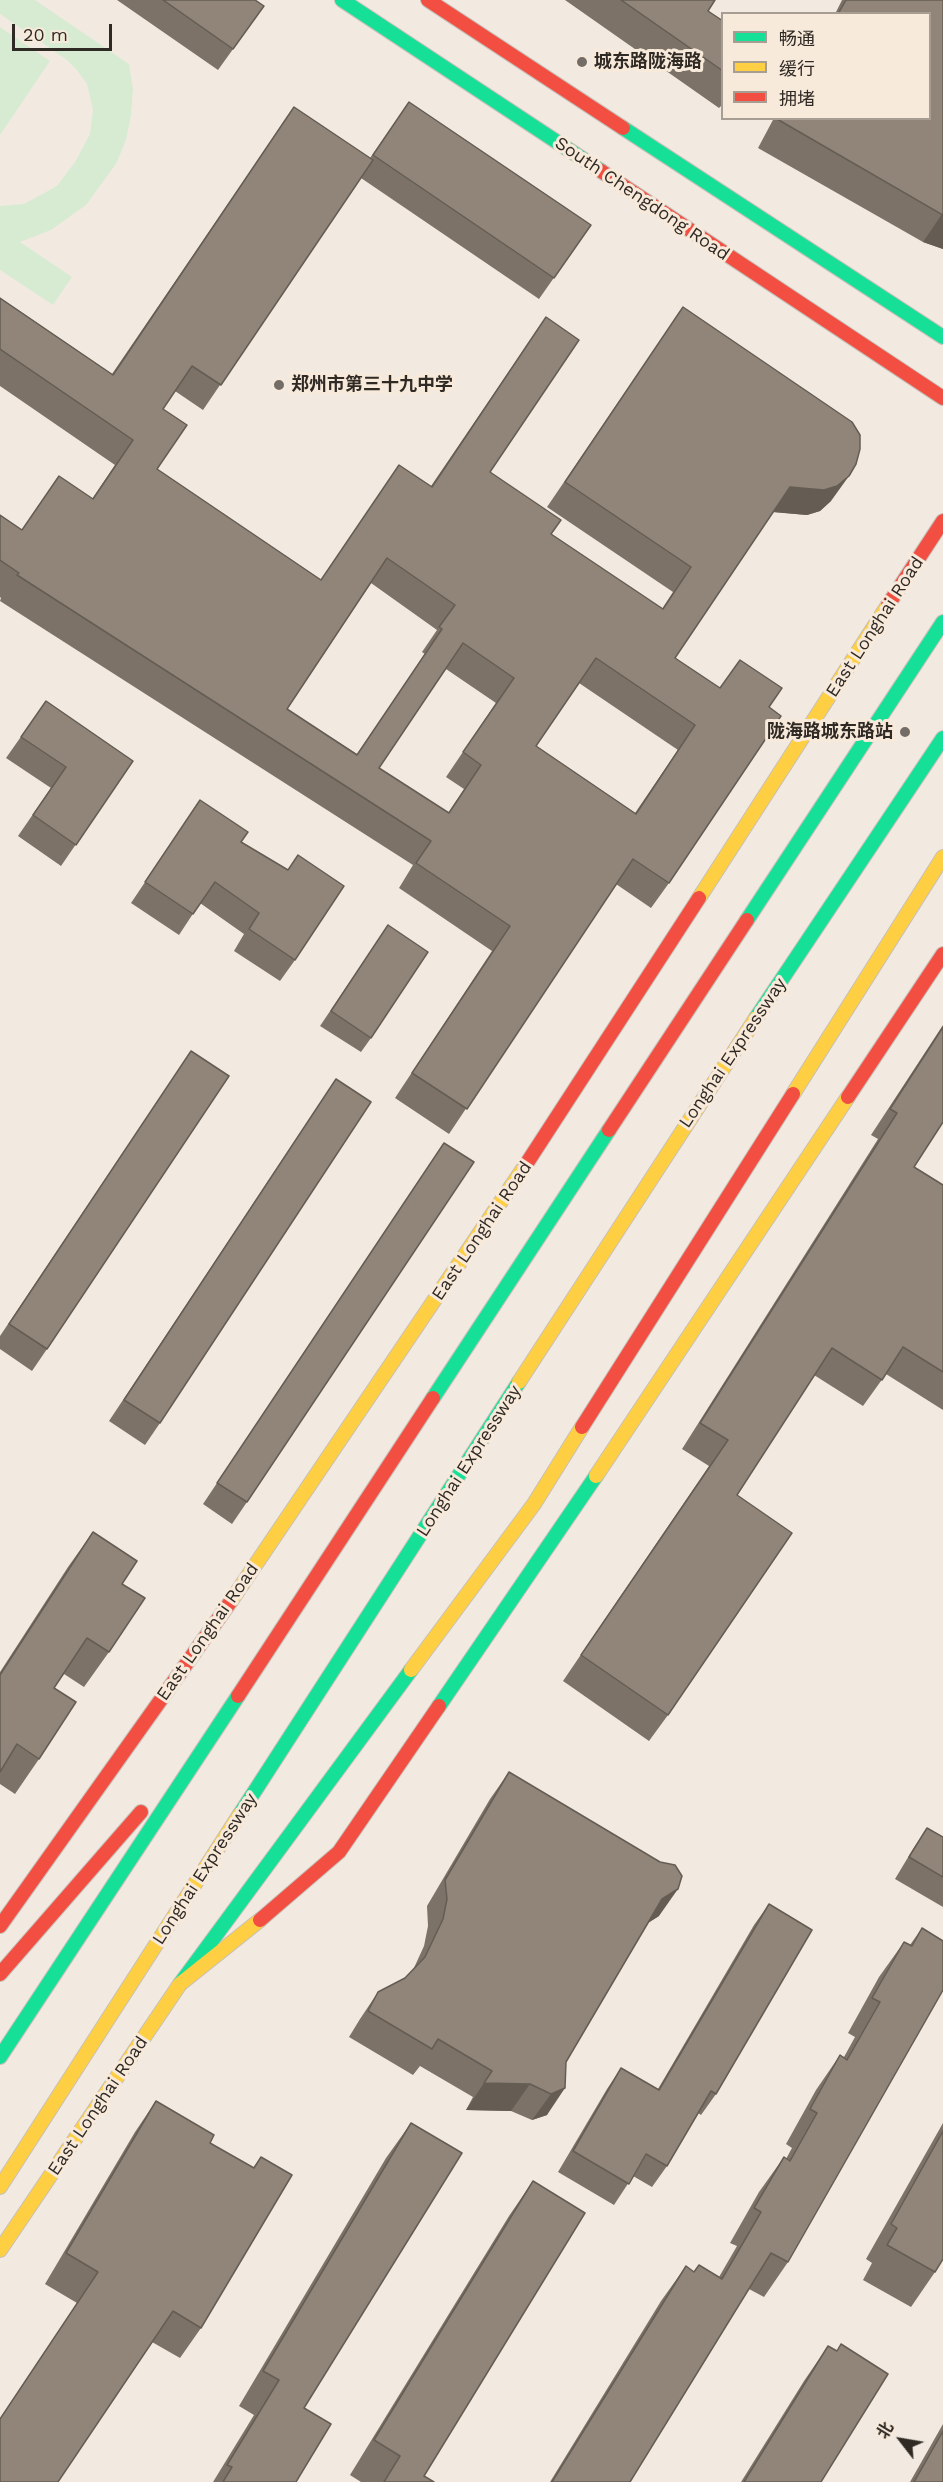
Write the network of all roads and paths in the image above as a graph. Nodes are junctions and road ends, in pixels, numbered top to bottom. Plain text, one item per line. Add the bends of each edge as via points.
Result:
1 (342, 0) edge
2 (428, 0) edge
3 (943, 337) edge
4 (943, 398) edge
5 (943, 521) edge
6 (943, 622) edge
7 (943, 738) edge
8 (943, 857) edge
9 (943, 954) edge
10 (228, 1711) junction
11 (0, 1926) edge
12 (0, 1974) edge
13 (180, 1984) junction
14 (0, 2056) edge
15 (0, 2187) edge
16 (0, 2250) edge

1 - 4 main road, South Chengdong Road
2 - 3 main road
5 - 11 main road, East Longhai Road via 508,1192 250,1574
6 - 10 main road
7 - 15 main road, Longhai Expressway via 678,1135
8 - 13 main road via 534,1504
9 - 13 main road, East Longhai Road via 615,1448 339,1852
10 - 12 main road
10 - 14 main road
13 - 16 main road, East Longhai Road

